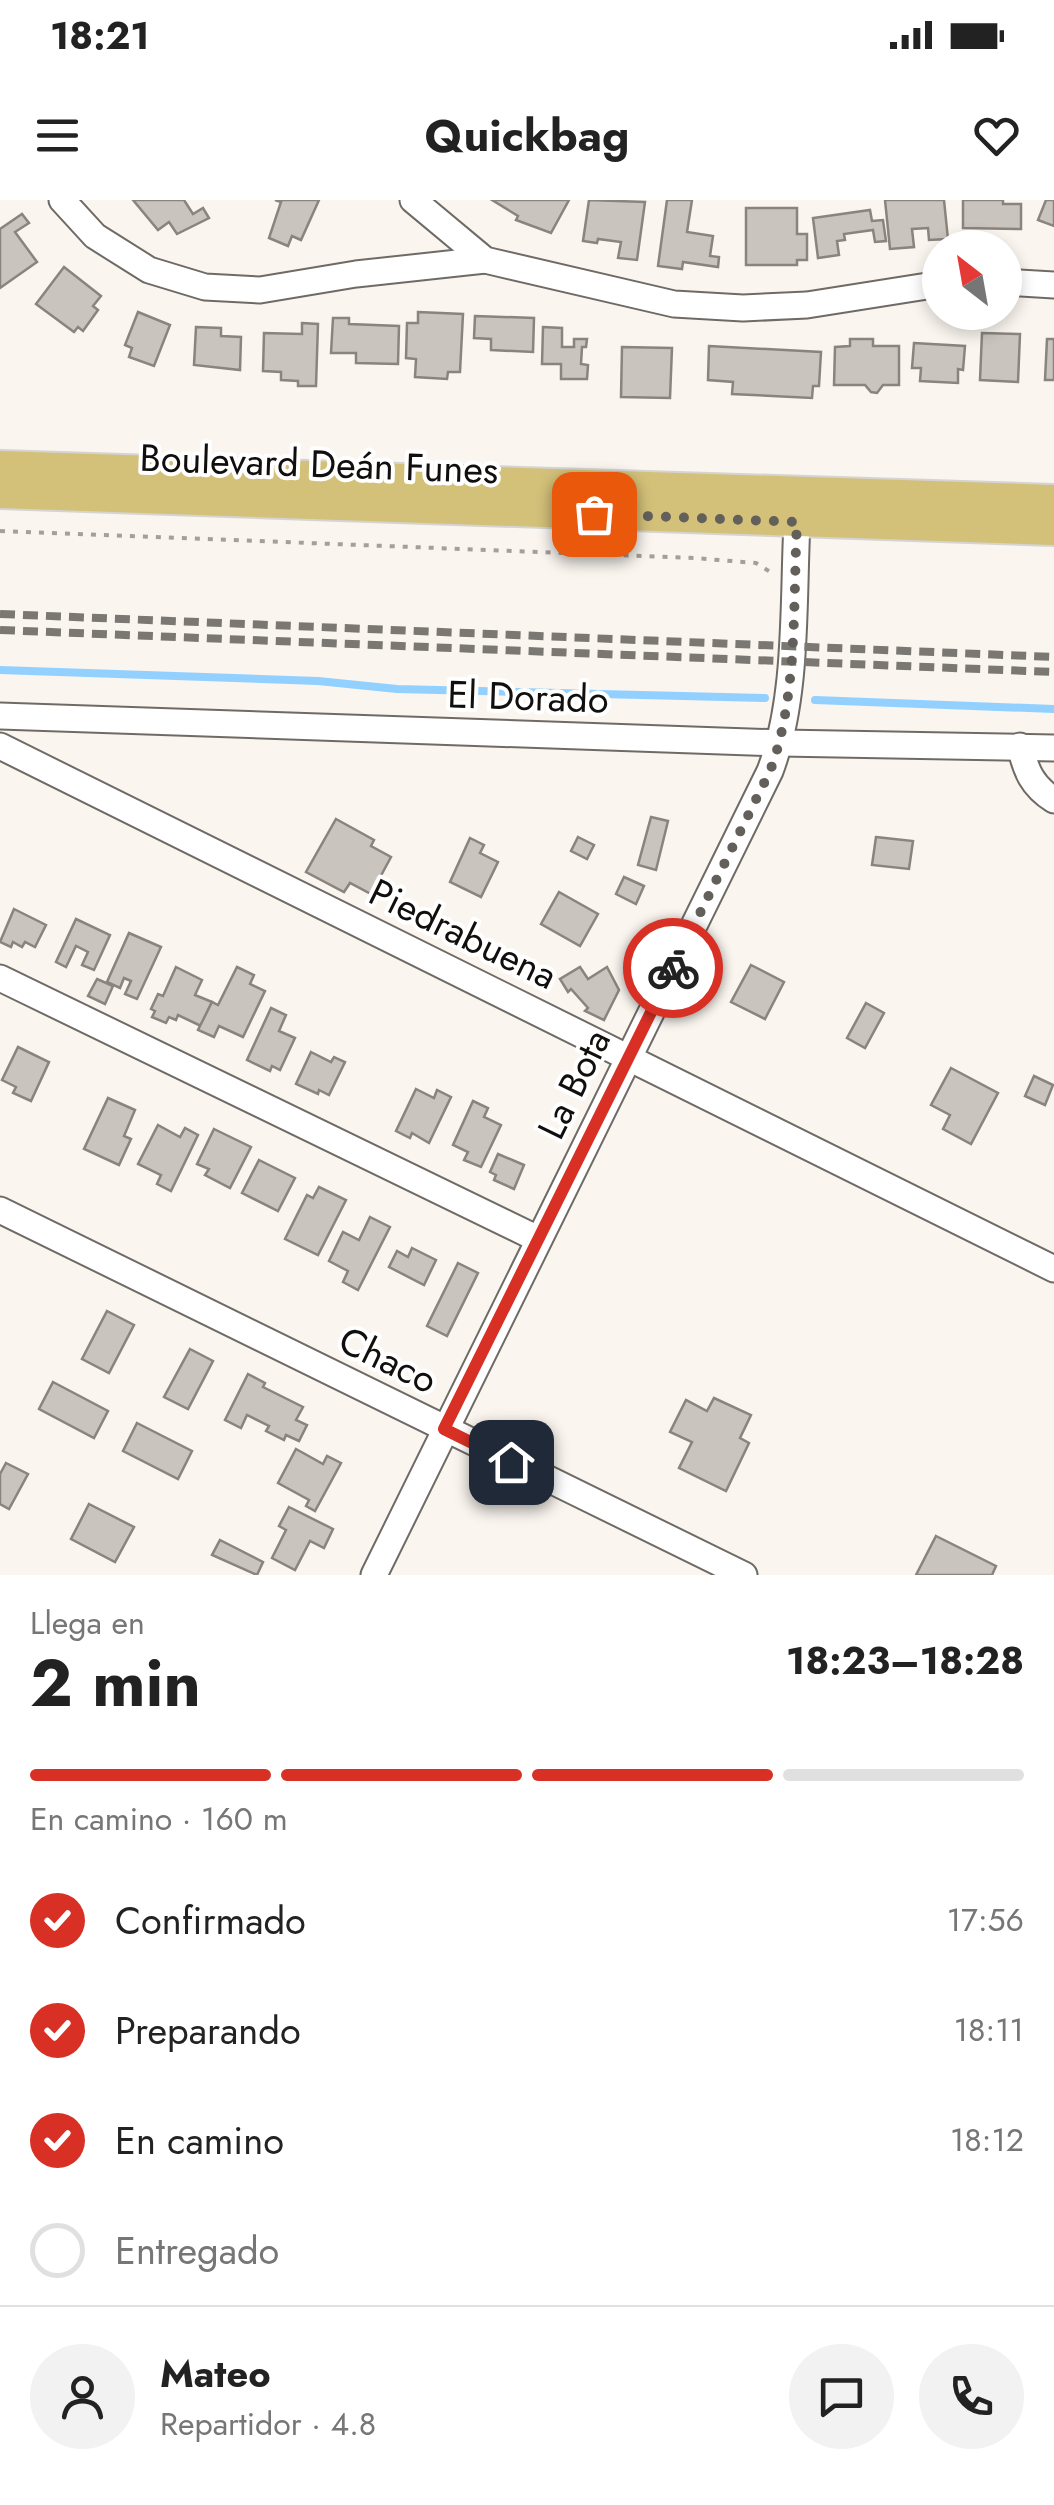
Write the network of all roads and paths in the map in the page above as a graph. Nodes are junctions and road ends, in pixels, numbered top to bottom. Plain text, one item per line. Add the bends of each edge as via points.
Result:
1 (62, 200) edge
2 (413, 200) edge
3 (485, 260) junction
4 (1022, 283) edge
5 (1054, 285) edge
6 (922, 287) edge
7 (0, 467) edge
8 (0, 492) edge
9 (1054, 501) edge
10 (798, 507) junction
11 (1054, 530) edge
12 (0, 531) edge
13 (793, 590) junction
14 (0, 716) edge
15 (781, 743) junction
16 (0, 746) edge
17 (1020, 746) junction
18 (1054, 748) edge
19 (1054, 800) edge
20 (0, 978) edge
21 (629, 1058) junction
22 (0, 1210) edge
23 (538, 1240) junction
24 (1054, 1269) edge
25 (444, 1429) junction
26 (374, 1575) edge
27 (744, 1575) edge

1 - 3 street via 95,236 148,270 205,287 260,290
2 - 3 street
3 - 6 street via 674,304 807,305
4 - 5 street
7 - 10 main road, Boulevard Deán Funes
8 - 10 main road, Boulevard Deán Funes
9 - 10 main road, Boulevard Deán Funes
10 - 11 main road, Boulevard Deán Funes
10 - 13 street, La Bota
12 - 13 path via 694,558 756,563
13 - 15 street, La Bota
14 - 15 street, El Dorado
15 - 17 street, El Dorado
15 - 21 street, La Bota
16 - 21 street, Piedrabuena
17 - 18 street, El Dorado
17 - 19 street via 1026,771
20 - 23 street
21 - 23 street, La Bota
21 - 24 street, Piedrabuena
22 - 25 street, Chaco
23 - 25 street, La Bota
25 - 26 street, La Bota
25 - 27 street, Chaco

